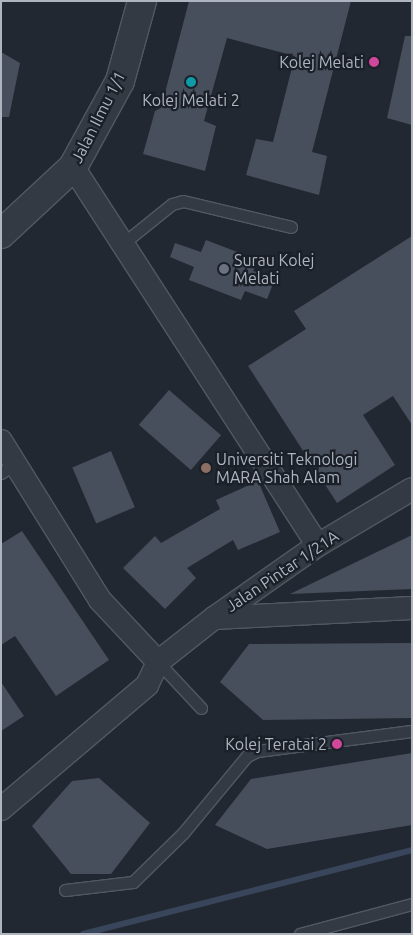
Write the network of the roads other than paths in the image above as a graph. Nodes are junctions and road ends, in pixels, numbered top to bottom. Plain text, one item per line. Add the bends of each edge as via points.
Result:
1 (142, 1) edge
2 (73, 167) junction
3 (4, 227) edge
4 (291, 227) dead end
5 (122, 245) junction
6 (1, 441) edge
7 (8, 468) edge
8 (412, 489) edge
9 (318, 545) junction
10 (412, 608) edge
11 (214, 618) junction
12 (158, 662) junction
13 (201, 708) dead end
14 (412, 731) edge
15 (1, 809) edge
16 (65, 890) dead end
17 (412, 904) edge
18 (300, 934) edge

1 - 2 street, Jalan Ilmu 1/1 via 120,82
2 - 3 street, Jalan Ilmu 1/1
2 - 5 street
4 - 5 lane via 183,201 172,204
5 - 9 street
6 - 7 street
7 - 12 street via 100,600
8 - 9 street, Jalan Pintar 1/21A
9 - 11 street, Jalan Pintar 1/21A
10 - 11 street
11 - 12 street, Jalan Pintar 1/21A
12 - 13 lane
12 - 15 street via 147,686
14 - 16 lane via 257,751 247,756 183,833 134,882
17 - 18 lane

